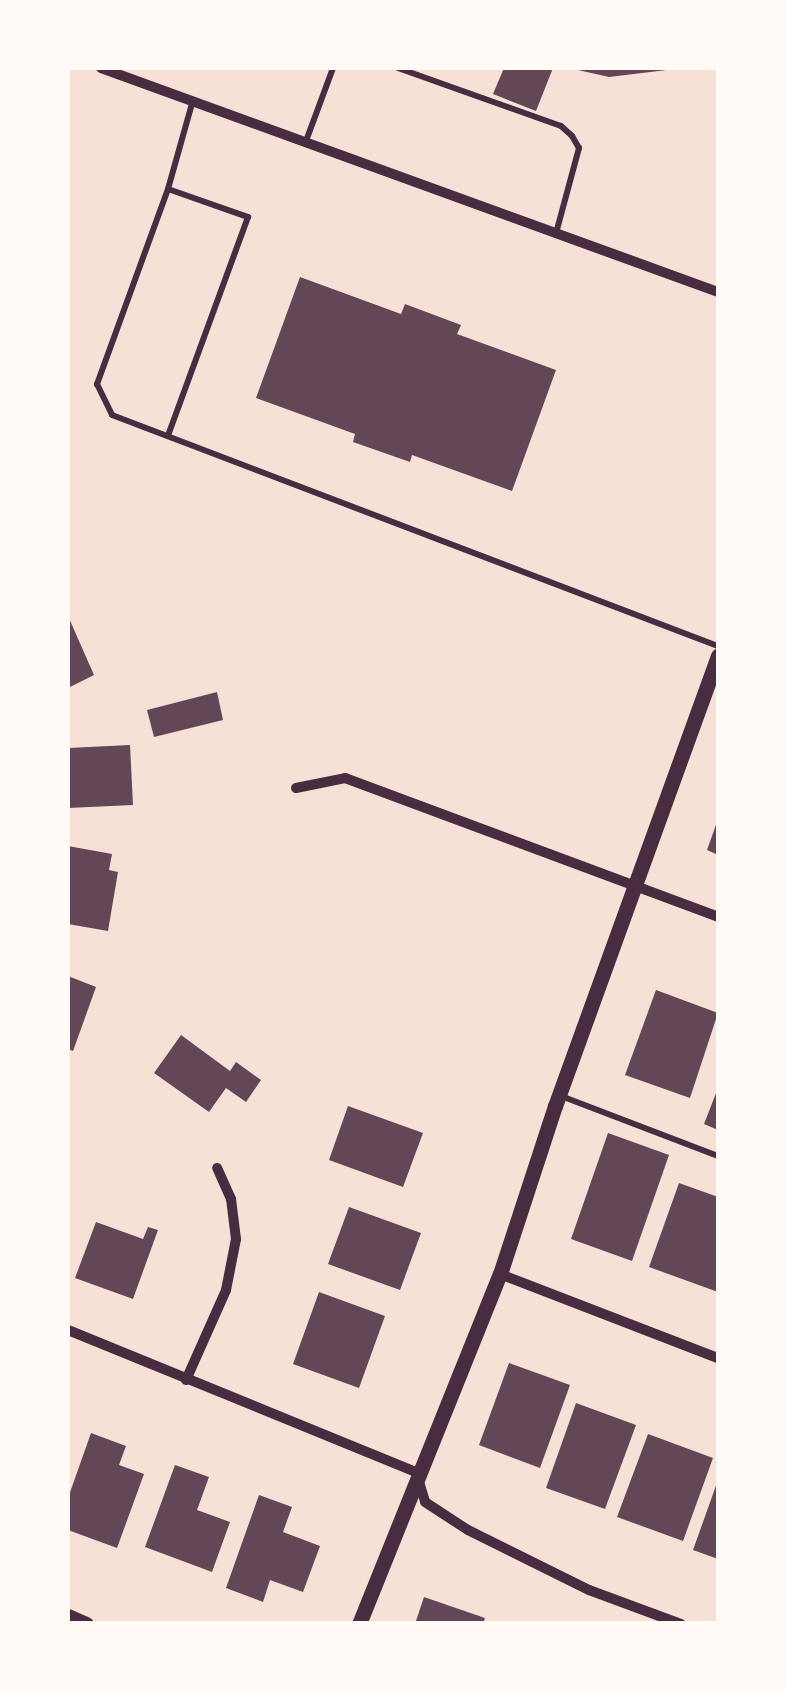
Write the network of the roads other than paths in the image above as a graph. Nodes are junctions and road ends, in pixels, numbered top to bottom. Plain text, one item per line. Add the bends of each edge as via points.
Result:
1 (102, 68) edge
2 (333, 68) edge
3 (398, 68) edge
4 (193, 100) junction
5 (306, 142) junction
6 (168, 189) junction
7 (556, 233) junction
8 (718, 292) edge
9 (168, 436) junction
10 (718, 646) edge
11 (718, 656) edge
12 (296, 788) dead end
13 (636, 884) junction
14 (718, 917) edge
15 (559, 1095) junction
16 (718, 1156) edge
17 (217, 1168) dead end
18 (500, 1274) junction
19 (68, 1330) edge
20 (718, 1358) edge
21 (186, 1380) junction
22 (416, 1472) junction
23 (359, 1624) edge
24 (681, 1624) edge

1 - 4 street
2 - 5 lane
3 - 7 lane via 561,126 572,136 579,148
4 - 5 street
4 - 6 lane
5 - 7 street
6 - 9 lane via 97,384 112,415
6 - 9 lane via 248,217
7 - 8 street
9 - 10 lane
11 - 13 street
12 - 13 street via 346,778
13 - 14 street
13 - 15 street
15 - 16 lane
15 - 18 street
17 - 21 street via 231,1199 236,1238 226,1290
18 - 20 street
18 - 22 street
19 - 21 street
21 - 22 street
22 - 23 street
22 - 24 street via 425,1502 468,1530 589,1590

